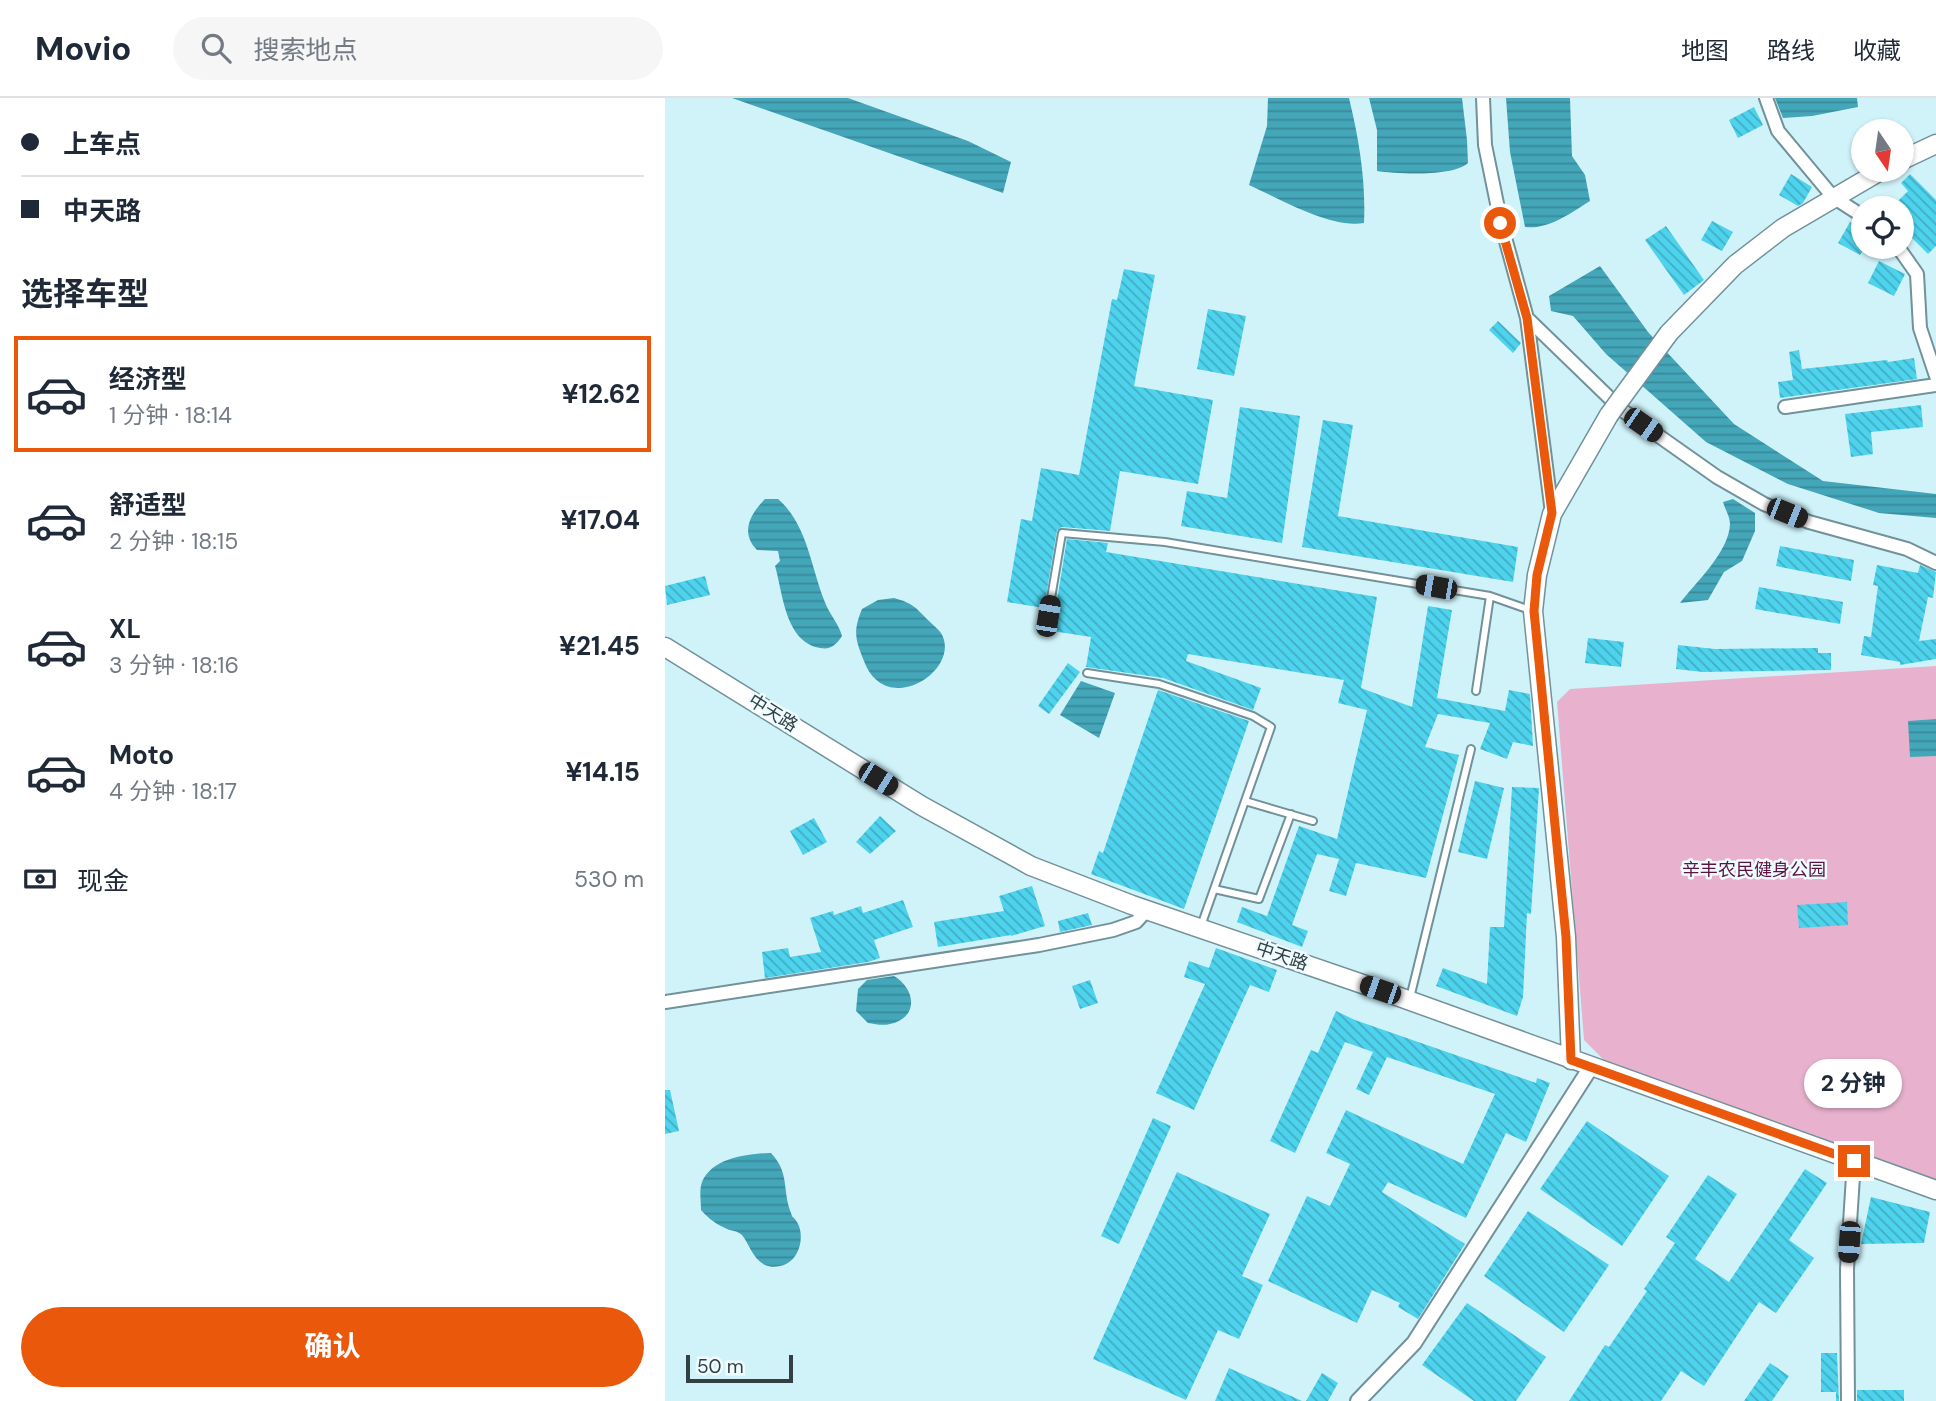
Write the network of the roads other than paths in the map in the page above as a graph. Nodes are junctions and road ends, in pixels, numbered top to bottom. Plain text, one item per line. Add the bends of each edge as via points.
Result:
1 (1483, 98) edge
2 (1766, 98) edge
3 (1936, 144) edge
4 (1915, 154) edge
5 (1860, 182) edge
6 (1833, 197) junction
7 (1851, 209) edge
8 (1906, 259) edge
9 (1527, 318) junction
10 (1936, 376) edge
11 (1936, 385) edge
12 (1784, 407) dead end
13 (1552, 513) junction
14 (1936, 563) edge
15 (1490, 596) junction
16 (1534, 611) junction
17 (1048, 616) dead end
18 (665, 647) edge
19 (1087, 673) dead end
20 (1476, 691) dead end
21 (1471, 749) dead end
22 (1245, 801) junction
23 (1291, 814) junction
24 (1313, 821) dead end
25 (1214, 889) junction
26 (1147, 910) junction
27 (1200, 928) junction
28 (1410, 1001) junction
29 (665, 1002) edge
30 (1571, 1060) junction
31 (1591, 1067) junction
32 (1854, 1161) junction
33 (1936, 1190) edge
34 (1358, 1401) edge
35 (1848, 1401) edge

1 - 9 street via 1485,145 1500,223
2 - 6 street via 1778,131
3 - 4 main road
5 - 6 main road
6 - 7 street
6 - 13 main road, bridge via 1735,265 1669,333 1609,415
8 - 10 street via 1917,274 1920,328
9 - 13 street
9 - 14 street via 1622,411 1717,477 1764,504 1907,549
11 - 12 street
13 - 16 main road via 1537,575
15 - 16 lane
15 - 17 lane via 1165,542 1062,533
15 - 20 lane
16 - 30 main road via 1566,937
18 - 26 main road, 中天路 via 1031,866
19 - 22 lane via 1159,684 1253,716 1271,727
21 - 28 lane
22 - 23 lane
22 - 25 lane
23 - 24 lane
23 - 25 lane via 1259,899
25 - 27 lane
26 - 27 main road, 中天路
26 - 29 street via 1136,922 1113,930 1052,942
27 - 28 main road, 中天路
28 - 30 main road, 中天路
30 - 31 main road, 中天路
31 - 32 main road, 中天路
31 - 34 street via 1413,1343
32 - 33 main road, 中天路
32 - 35 street via 1847,1269

